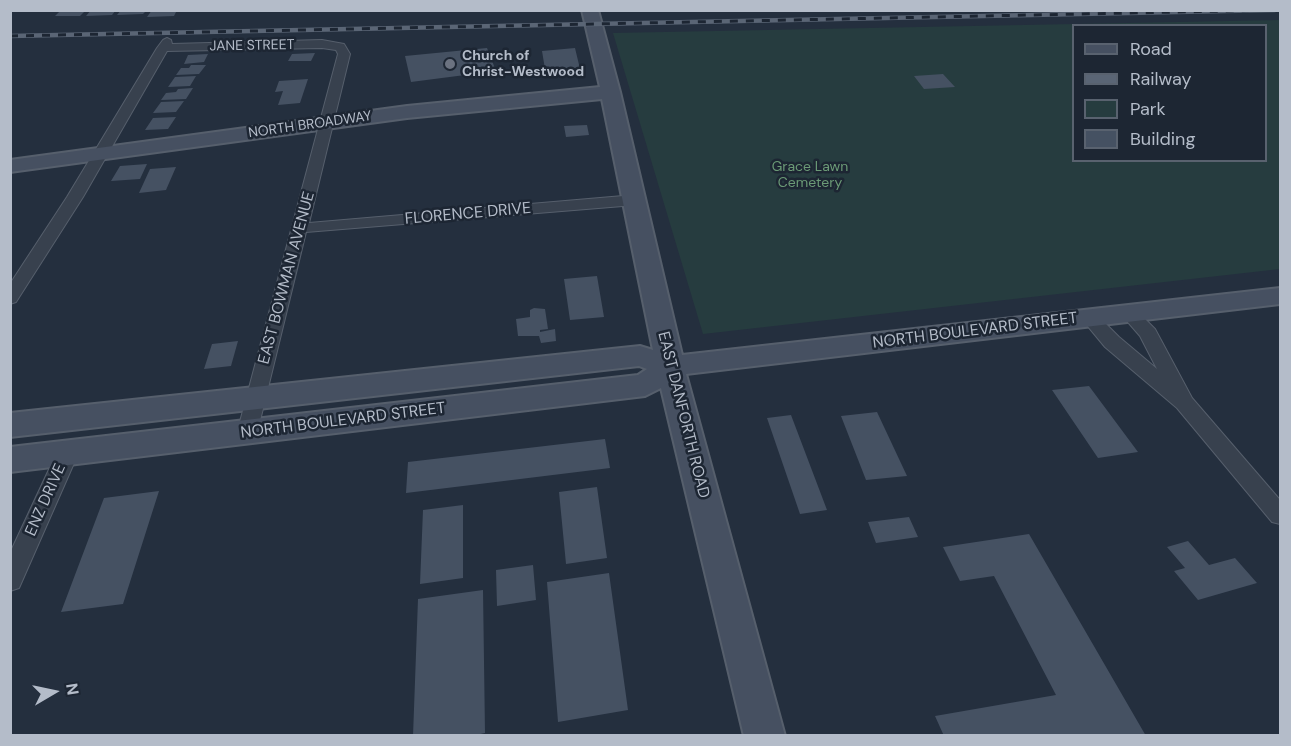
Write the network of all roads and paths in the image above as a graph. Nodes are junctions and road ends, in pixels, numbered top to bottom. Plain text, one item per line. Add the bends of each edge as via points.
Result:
1 (590, 10) edge
2 (340, 47) joint
3 (611, 92) junction
4 (326, 123) junction
5 (100, 154) junction
6 (10, 166) edge
7 (635, 200) junction
8 (301, 228) junction
9 (1281, 296) edge
10 (10, 298) edge
11 (1129, 313) junction
12 (1090, 318) junction
13 (670, 366) junction
14 (255, 397) junction
15 (1184, 403) junction
16 (48, 420) junction
17 (10, 425) edge
18 (248, 432) junction
19 (67, 454) junction
20 (10, 460) edge
21 (1281, 515) edge
22 (10, 580) edge
23 (765, 735) edge

1 - 3 main road, EAST DANFORTH ROAD
2 - 4 street, EAST BOWMAN AVENUE via 344,54
2 - 5 street, JANE STREET via 165,45
3 - 4 main road, NORTH BROADWAY via 491,102
3 - 7 main road, EAST DANFORTH ROAD
4 - 5 main road, NORTH BROADWAY
4 - 8 street, EAST BOWMAN AVENUE
5 - 6 main road, NORTH BROADWAY
5 - 10 street
7 - 8 street, FLORENCE DRIVE
7 - 13 main road, EAST DANFORTH ROAD
8 - 14 street, EAST BOWMAN AVENUE
9 - 11 main road, NORTH BOULEVARD STREET
11 - 12 main road, NORTH BOULEVARD STREET
11 - 15 street via 1148,333
12 - 13 main road, NORTH BOULEVARD STREET
12 - 15 street via 1112,342
13 - 14 main road, NORTH BOULEVARD STREET via 640,356
13 - 18 main road, NORTH BOULEVARD STREET via 645,385
13 - 23 main road, EAST DANFORTH ROAD
14 - 16 main road, NORTH BOULEVARD STREET
14 - 18 street, EAST BOWMAN AVENUE
15 - 21 street
16 - 17 main road, NORTH BOULEVARD STREET
16 - 19 main road
18 - 19 main road, NORTH BOULEVARD STREET
19 - 20 main road, NORTH BOULEVARD STREET
19 - 22 street, ENZ DRIVE

